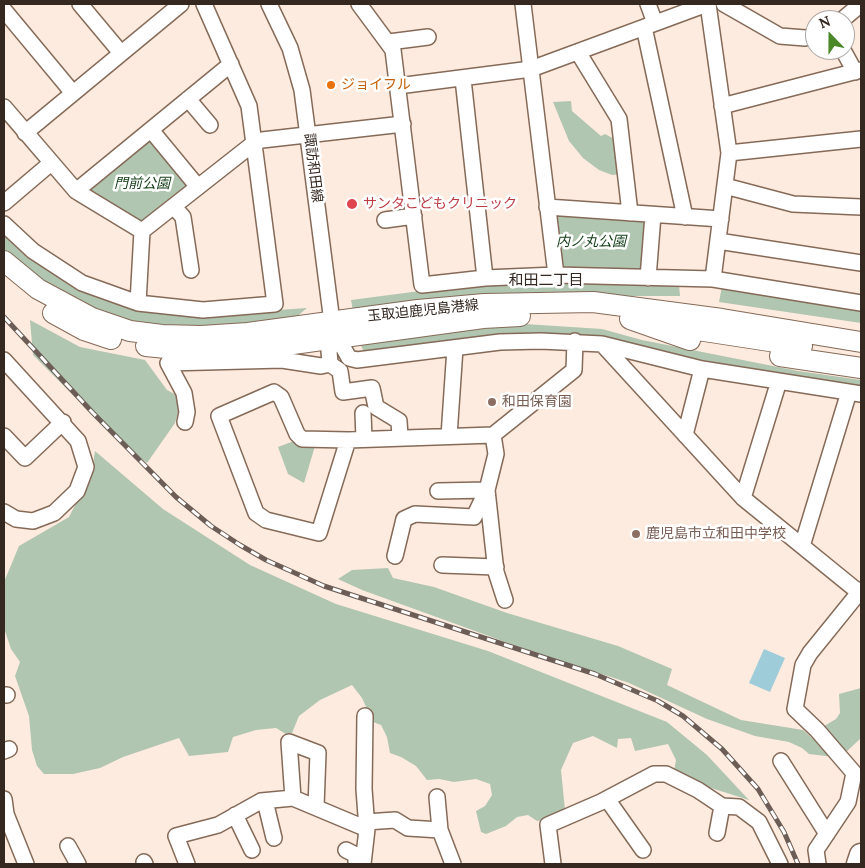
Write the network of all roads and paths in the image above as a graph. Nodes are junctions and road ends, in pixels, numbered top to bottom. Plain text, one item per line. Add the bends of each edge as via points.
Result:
1 (80, 4) edge
2 (181, 4) edge
3 (204, 4) edge
4 (269, 4) edge
5 (359, 4) edge
6 (523, 4) edge
7 (648, 4) edge
8 (707, 4) edge
9 (724, 4) edge
10 (4, 10) edge
11 (650, 25) junction
12 (428, 37) dead end
13 (805, 37) edge
14 (389, 42) junction
15 (578, 52) junction
16 (121, 54) junction
17 (850, 60) edge
18 (232, 64) junction
19 (530, 70) junction
20 (858, 71) edge
21 (463, 79) junction
22 (398, 86) junction
23 (73, 93) junction
24 (188, 99) junction
25 (722, 106) junction
26 (4, 107) edge
27 (403, 124) junction
28 (210, 125) dead end
29 (151, 130) junction
30 (25, 133) junction
31 (309, 134) junction
32 (861, 139) edge
33 (254, 143) junction
34 (729, 153) junction
35 (51, 163) junction
36 (725, 186) junction
37 (198, 187) junction
38 (76, 191) junction
39 (4, 203) edge
40 (861, 206) edge
41 (174, 207) junction
42 (548, 207) junction
43 (630, 213) junction
44 (653, 215) junction
45 (414, 216) junction
46 (685, 216) junction
47 (721, 219) junction
48 (385, 220) dead end
49 (4, 224) edge
50 (142, 232) junction
51 (718, 241) junction
52 (4, 261) edge
53 (861, 263) edge
54 (191, 270) dead end
55 (556, 275) junction
56 (485, 278) junction
57 (648, 278) junction
58 (4, 279) edge
59 (714, 279) junction
60 (593, 302) junction
61 (138, 303) junction
62 (861, 303) edge
63 (630, 319) junction
64 (861, 328) edge
65 (333, 330) junction
66 (575, 342) junction
67 (861, 342) edge
68 (602, 344) junction
69 (455, 348) junction
70 (861, 356) edge
71 (4, 360) edge
72 (330, 364) junction
73 (861, 368) edge
74 (702, 369) junction
75 (779, 382) junction
76 (855, 393) edge
77 (363, 413) dead end
78 (63, 422) junction
79 (186, 422) dead end
80 (493, 435) junction
81 (685, 435) junction
82 (4, 436) edge
83 (450, 436) junction
84 (400, 438) junction
85 (364, 439) junction
86 (348, 440) junction
87 (487, 490) junction
88 (438, 491) dead end
89 (743, 498) junction
90 (4, 512) edge
91 (802, 546) junction
92 (395, 556) dead end
93 (442, 565) dead end
94 (496, 567) junction
95 (861, 592) edge
96 (505, 600) dead end
97 (365, 716) dead end
98 (781, 761) dead end
99 (437, 797) dead end
100 (293, 798) junction
101 (4, 799) edge
102 (607, 799) junction
103 (265, 801) junction
104 (722, 806) junction
105 (316, 807) junction
106 (236, 815) junction
107 (366, 826) junction
108 (440, 830) junction
109 (717, 833) dead end
110 (827, 834) junction
111 (9, 835) edge
112 (274, 838) dead end
113 (68, 846) dead end
114 (252, 850) dead end
115 (346, 850) dead end
116 (643, 850) dead end
117 (861, 855) edge
118 (26, 864) edge
119 (78, 864) edge
120 (187, 864) edge
121 (356, 864) edge
122 (363, 864) edge
123 (453, 864) edge
124 (553, 864) edge
125 (780, 864) edge
126 (818, 864) edge
127 (858, 864) edge

1 - 16 street
2 - 16 street
3 - 18 street
4 - 31 street, 諏訪和田線 via 280,23 296,70
5 - 14 street
6 - 19 street
7 - 11 street
8 - 11 street
8 - 25 street
9 - 13 street via 780,36
10 - 23 street
11 - 15 street
11 - 46 street
12 - 14 street
14 - 22 street
15 - 19 street
15 - 43 street via 619,119
16 - 23 street
17 - 20 street
18 - 24 street
18 - 33 street via 247,98
19 - 21 street
19 - 42 street
20 - 25 street
21 - 22 street
21 - 56 street
22 - 27 street
23 - 30 street
24 - 28 street
24 - 29 street
25 - 34 street
26 - 30 street
27 - 31 street
27 - 45 street
29 - 37 street
29 - 38 street
30 - 35 street
31 - 33 street
31 - 65 street, 諏訪和田線
32 - 34 street
33 - 37 street
33 - 61 street via 275,304 203,310
34 - 36 street
35 - 38 street
35 - 39 street
36 - 40 street via 793,204
36 - 47 street
37 - 41 street
38 - 50 street
41 - 50 street
41 - 54 street via 183,217 193,252
42 - 43 street
42 - 55 street
43 - 44 street
44 - 46 street
44 - 57 street
45 - 48 street
45 - 56 street via 422,285
46 - 47 street
47 - 51 street
49 - 61 street via 33,251 82,283
50 - 61 street
51 - 53 street
51 - 59 street
52 - 65 main road, 玉取迫鹿児島港線 via 38,289 67,306 130,331 201,336
55 - 56 street
55 - 57 street
57 - 59 street
58 - 65 main road, 玉取迫鹿児島港線 via 59,317 84,330 124,343 196,351 249,350
59 - 62 street
60 - 64 main road via 726,308
60 - 65 main road, 玉取迫鹿児島港線 via 484,304
60 - 67 main road, 玉取迫鹿児島港線
63 - 65 main road, 玉取迫鹿児島港線 via 578,314 531,315
63 - 70 main road, 玉取迫鹿児島港線
63 - 73 main road via 682,338 722,347
65 - 69 street via 349,358 357,360
65 - 72 street, 諏訪和田線
66 - 68 street
66 - 69 street via 500,342
66 - 80 street via 574,370
68 - 74 street
68 - 81 street
69 - 83 street
71 - 78 street
72 - 79 street via 321,366 282,360 168,363 184,393
72 - 84 street via 340,371 343,392 372,388 376,407 399,421
74 - 75 street
74 - 81 street
75 - 76 street
75 - 89 street
76 - 91 street
77 - 85 street
78 - 82 street via 25,458
78 - 90 street via 83,452 86,467 77,491 45,518 33,521 16,519
80 - 83 street
80 - 87 street via 496,454
81 - 89 street
83 - 84 street
84 - 85 street
85 - 86 street
86 - 86 street via 319,533 266,520 256,513 219,416 274,392 281,397 302,439
87 - 88 street
87 - 92 street via 474,517 415,514 404,519
87 - 94 street
89 - 91 street
91 - 95 street
93 - 94 street
94 - 96 street
95 - 110 street via 810,652 803,666 795,709 854,772 848,802
97 - 107 street
98 - 110 street
99 - 108 street
100 - 103 street
100 - 105 street
100 - 105 street via 289,742 318,753
101 - 111 street
102 - 104 street via 654,774 666,774
102 - 116 street
102 - 124 street via 548,825
103 - 106 street
103 - 112 street
104 - 109 street
104 - 125 street via 739,807 759,822
105 - 107 street
106 - 114 street
106 - 120 street via 218,825 176,836
107 - 108 street via 395,820 408,828
107 - 122 street
108 - 123 street
110 - 126 street via 816,850
111 - 118 street
113 - 119 street
115 - 121 street via 356,856
117 - 127 highway

